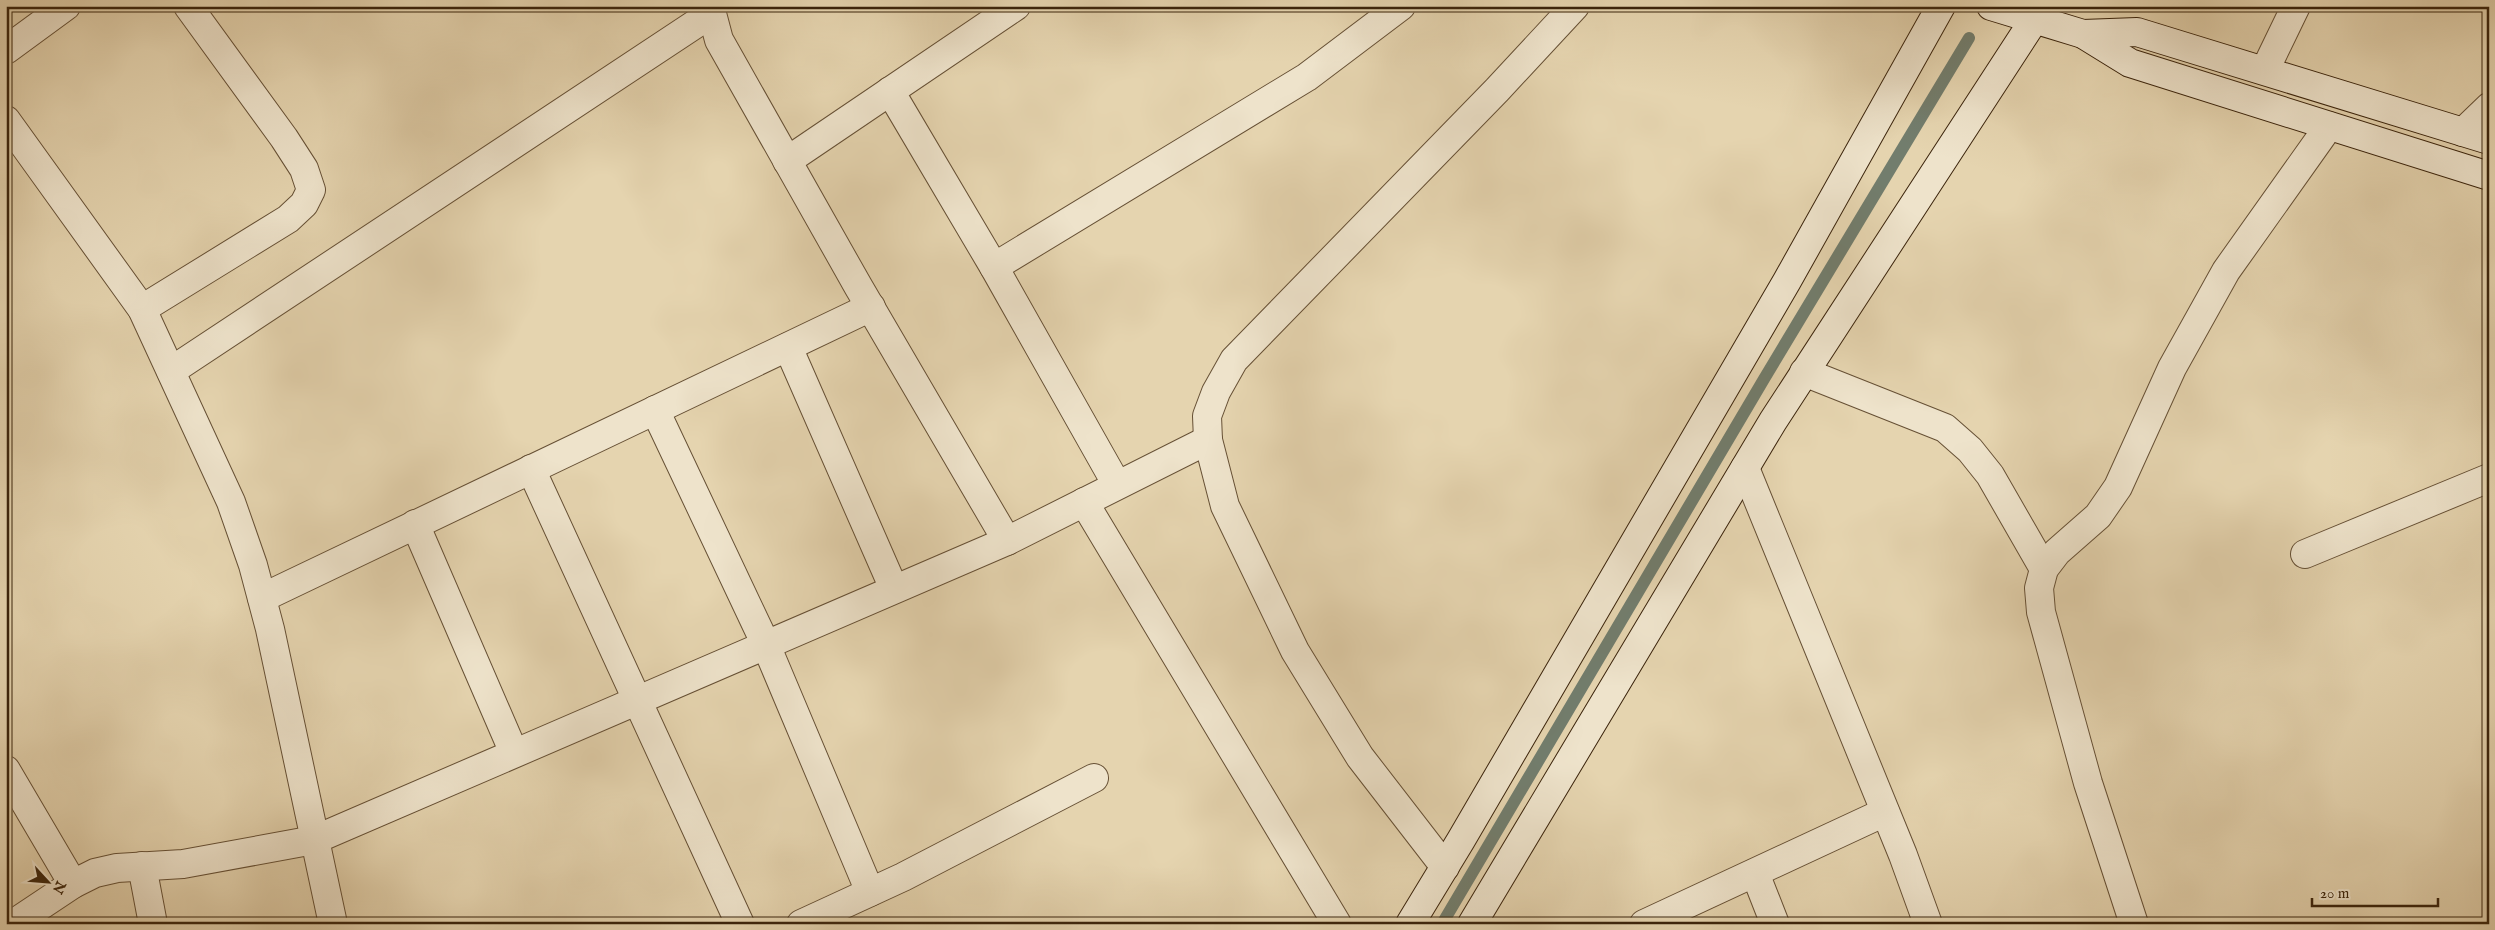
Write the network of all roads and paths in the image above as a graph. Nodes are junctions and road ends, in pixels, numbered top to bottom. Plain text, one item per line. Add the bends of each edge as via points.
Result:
1 (66, 6) edge
2 (188, 6) edge
3 (1016, 6) edge
4 (1401, 6) edge
5 (1575, 6) edge
6 (1941, 6) edge
7 (1991, 6) edge
8 (2296, 6) edge
9 (711, 10) edge
10 (2034, 13) edge
11 (2083, 34) junction
12 (6, 50) edge
13 (2265, 70) junction
14 (890, 91) junction
15 (2489, 108) edge
16 (6, 120) edge
17 (2330, 126) junction
18 (2463, 132) junction
19 (2489, 140) edge
20 (787, 161) junction
21 (2489, 176) edge
22 (994, 267) junction
23 (871, 307) junction
24 (142, 309) junction
25 (788, 347) junction
26 (170, 371) junction
27 (1804, 372) junction
28 (655, 410) junction
29 (1208, 440) junction
30 (1745, 468) junction
31 (531, 469) junction
32 (2489, 478) edge
33 (1117, 485) junction
34 (1084, 502) junction
35 (415, 524) junction
36 (1007, 541) junction
37 (2305, 554) dead end
38 (2044, 569) junction
39 (894, 589) junction
40 (262, 598) junction
41 (766, 645) junction
42 (636, 700) junction
43 (514, 753) junction
44 (6, 770) edge
45 (1094, 778) dead end
46 (1885, 812) junction
47 (314, 840) junction
48 (142, 866) junction
49 (1445, 867) junction
50 (1755, 873) junction
51 (73, 884) junction
52 (870, 892) junction
53 (807, 922) edge
54 (12, 924) edge
55 (153, 924) edge
56 (333, 924) edge
57 (740, 924) edge
58 (1337, 924) edge
59 (1410, 924) edge
60 (1472, 924) edge
61 (1644, 924) edge
62 (1774, 924) edge
63 (1928, 924) edge
64 (2134, 924) edge

1 - 12 street
2 - 24 street via 284,138 304,169 311,190 304,204 288,219
3 - 14 street
4 - 22 street via 1307,78
5 - 29 street via 1234,360 1207,416
6 - 49 street via 1787,281
7 - 10 street
8 - 13 street
9 - 20 street via 719,40
9 - 26 street
10 - 11 street
10 - 27 street
11 - 13 street via 2137,32
11 - 17 street via 2130,63
13 - 18 street
14 - 20 street
14 - 22 street
15 - 18 street
16 - 24 street
17 - 21 street
17 - 38 street via 2226,271 2172,368 2118,487 2098,516 2057,552
18 - 19 street
20 - 23 street
22 - 33 street
23 - 25 street
23 - 36 street
24 - 26 street
25 - 28 street
25 - 39 street
26 - 40 street via 231,502
27 - 30 street
27 - 38 street via 1945,428 1970,450 1990,475
28 - 31 street
28 - 41 street
29 - 33 street
29 - 49 street via 1225,506 1296,651 1360,757
30 - 46 street
30 - 60 street
31 - 35 street
31 - 42 street
32 - 37 street
33 - 34 street
34 - 36 street
34 - 58 street
35 - 40 street
35 - 43 street
36 - 39 street
38 - 64 street via 2039,588 2041,612 2088,783
39 - 41 street
40 - 47 street
41 - 42 street
41 - 52 street
42 - 43 street
42 - 57 street
43 - 47 street
44 - 51 street
45 - 52 street
46 - 50 street
46 - 63 street
47 - 48 street via 183,864
47 - 56 street
48 - 51 street via 95,873
48 - 55 street
49 - 59 street
50 - 61 street
50 - 62 street
51 - 54 street
52 - 53 street

